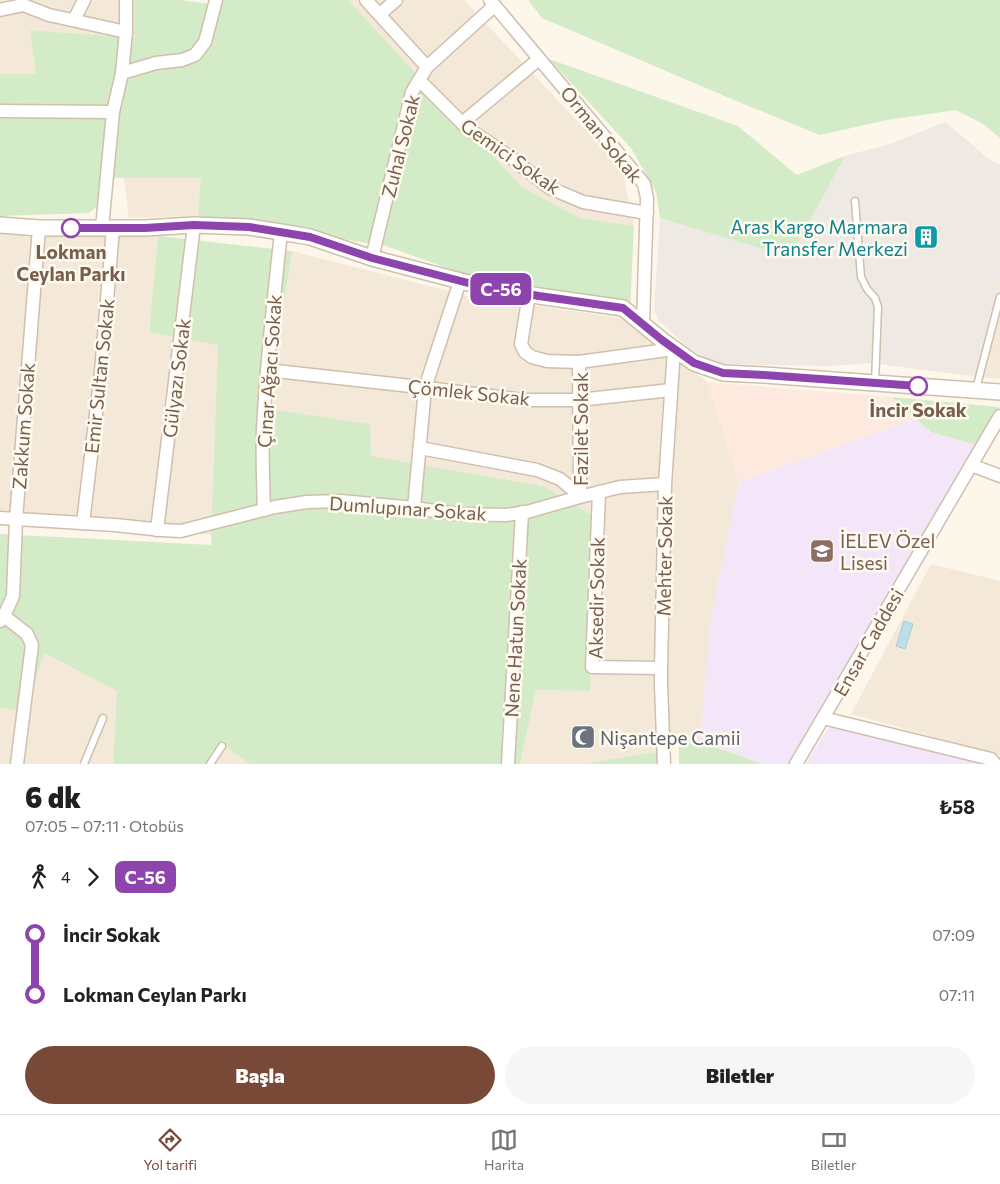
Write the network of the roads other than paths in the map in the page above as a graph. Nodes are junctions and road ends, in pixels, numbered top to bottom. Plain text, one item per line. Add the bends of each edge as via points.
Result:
1 (84, 0) edge
2 (126, 0) edge
3 (216, 0) edge
4 (366, 0) edge
5 (396, 0) edge
6 (492, 3) edge
7 (0, 10) edge
8 (380, 14) junction
9 (74, 20) junction
10 (126, 32) junction
11 (539, 58) junction
12 (427, 67) junction
13 (122, 73) junction
14 (419, 80) junction
15 (0, 111) edge
16 (113, 112) junction
17 (462, 124) junction
18 (855, 201) dead end
19 (647, 213) junction
20 (0, 224) edge
21 (194, 225) junction
22 (39, 228) junction
23 (108, 228) junction
24 (281, 232) junction
25 (372, 258) junction
26 (460, 280) junction
27 (529, 294) junction
28 (1000, 297) edge
29 (642, 323) junction
30 (674, 349) junction
31 (579, 362) junction
32 (267, 370) junction
33 (875, 383) junction
34 (426, 388) junction
35 (671, 390) junction
36 (976, 390) junction
37 (1000, 392) edge
38 (580, 400) junction
39 (1000, 416) edge
40 (420, 448) junction
41 (971, 465) junction
42 (1000, 476) edge
43 (665, 484) junction
44 (599, 492) junction
45 (580, 496) junction
46 (414, 508) junction
47 (264, 510) junction
48 (522, 512) junction
49 (0, 518) edge
50 (16, 519) junction
51 (83, 523) junction
52 (157, 530) junction
53 (1, 617) edge
54 (661, 668) junction
55 (103, 718) dead end
56 (823, 718) junction
57 (222, 746) dead end
58 (17, 764) edge
59 (84, 764) edge
60 (210, 764) edge
61 (508, 764) edge
62 (664, 764) edge
63 (796, 764) edge
64 (995, 764) edge

1 - 9 street
2 - 10 street, Emir Sultan Sokak
3 - 13 street via 205,42 195,55 182,60 156,62
4 - 8 street
5 - 8 street
6 - 11 street, Orman Sokak
6 - 12 street, Zuhal Sokak
7 - 9 street via 23,5
8 - 12 street
9 - 10 street
10 - 13 street, Emir Sultan Sokak
11 - 17 street
11 - 19 street, Orman Sokak via 644,184
12 - 14 street, Zuhal Sokak
13 - 16 street, Emir Sultan Sokak
14 - 17 street, Gemici Sokak
14 - 25 street, Zuhal Sokak via 412,92
15 - 16 street
16 - 23 street, Emir Sultan Sokak
17 - 19 street, Gemici Sokak via 550,188 583,202
18 - 33 lane via 861,277 878,307
19 - 29 street, Orman Sokak
20 - 22 street
21 - 23 street
21 - 24 street
21 - 52 street, Gülyazı Sokak
22 - 23 street
22 - 50 street, Zakkum Sokak
23 - 51 street, Emir Sultan Sokak via 102,372
24 - 25 street via 310,237
24 - 32 street, Çınar Ağacı Sokak
25 - 26 street
26 - 27 street
26 - 34 street
27 - 29 street via 623,308
27 - 31 street via 521,344 525,352 547,361
28 - 36 lane
29 - 30 street
30 - 31 street
30 - 33 street via 694,363 723,373
30 - 35 street, Mehter Sokak
31 - 38 street, Fazilet Sokak
32 - 34 street, Çömlek Sokak
32 - 47 street, Çınar Ağacı Sokak via 263,431
33 - 36 street
34 - 38 street, Çömlek Sokak via 524,400
34 - 40 street
35 - 38 street, Çömlek Sokak
35 - 43 street, Mehter Sokak
36 - 37 street
38 - 45 street, Fazilet Sokak
39 - 41 street, Ensar Caddesi
40 - 45 street via 537,470 560,479
40 - 46 street
41 - 42 street
41 - 56 street, Ensar Caddesi
43 - 44 street, Dumlupınar Sokak via 620,486
43 - 54 street, Mehter Sokak
44 - 45 street, Dumlupınar Sokak
44 - 54 street, Aksedir Sokak via 592,667
45 - 48 street, Dumlupınar Sokak
46 - 47 street, Dumlupınar Sokak via 341,501 307,502
46 - 48 street, Dumlupınar Sokak via 457,514 506,515
47 - 52 street, Dumlupınar Sokak via 181,531
48 - 61 street, Nene Hatun Sokak
49 - 50 street, Dumlupınar Sokak
50 - 51 street, Dumlupınar Sokak
50 - 53 street, Zakkum Sokak via 13,596
51 - 52 street, Dumlupınar Sokak
53 - 58 street via 27,634 32,645
54 - 62 street, Mehter Sokak
55 - 59 lane
56 - 63 street, Ensar Caddesi
56 - 64 street via 991,759
57 - 60 lane

